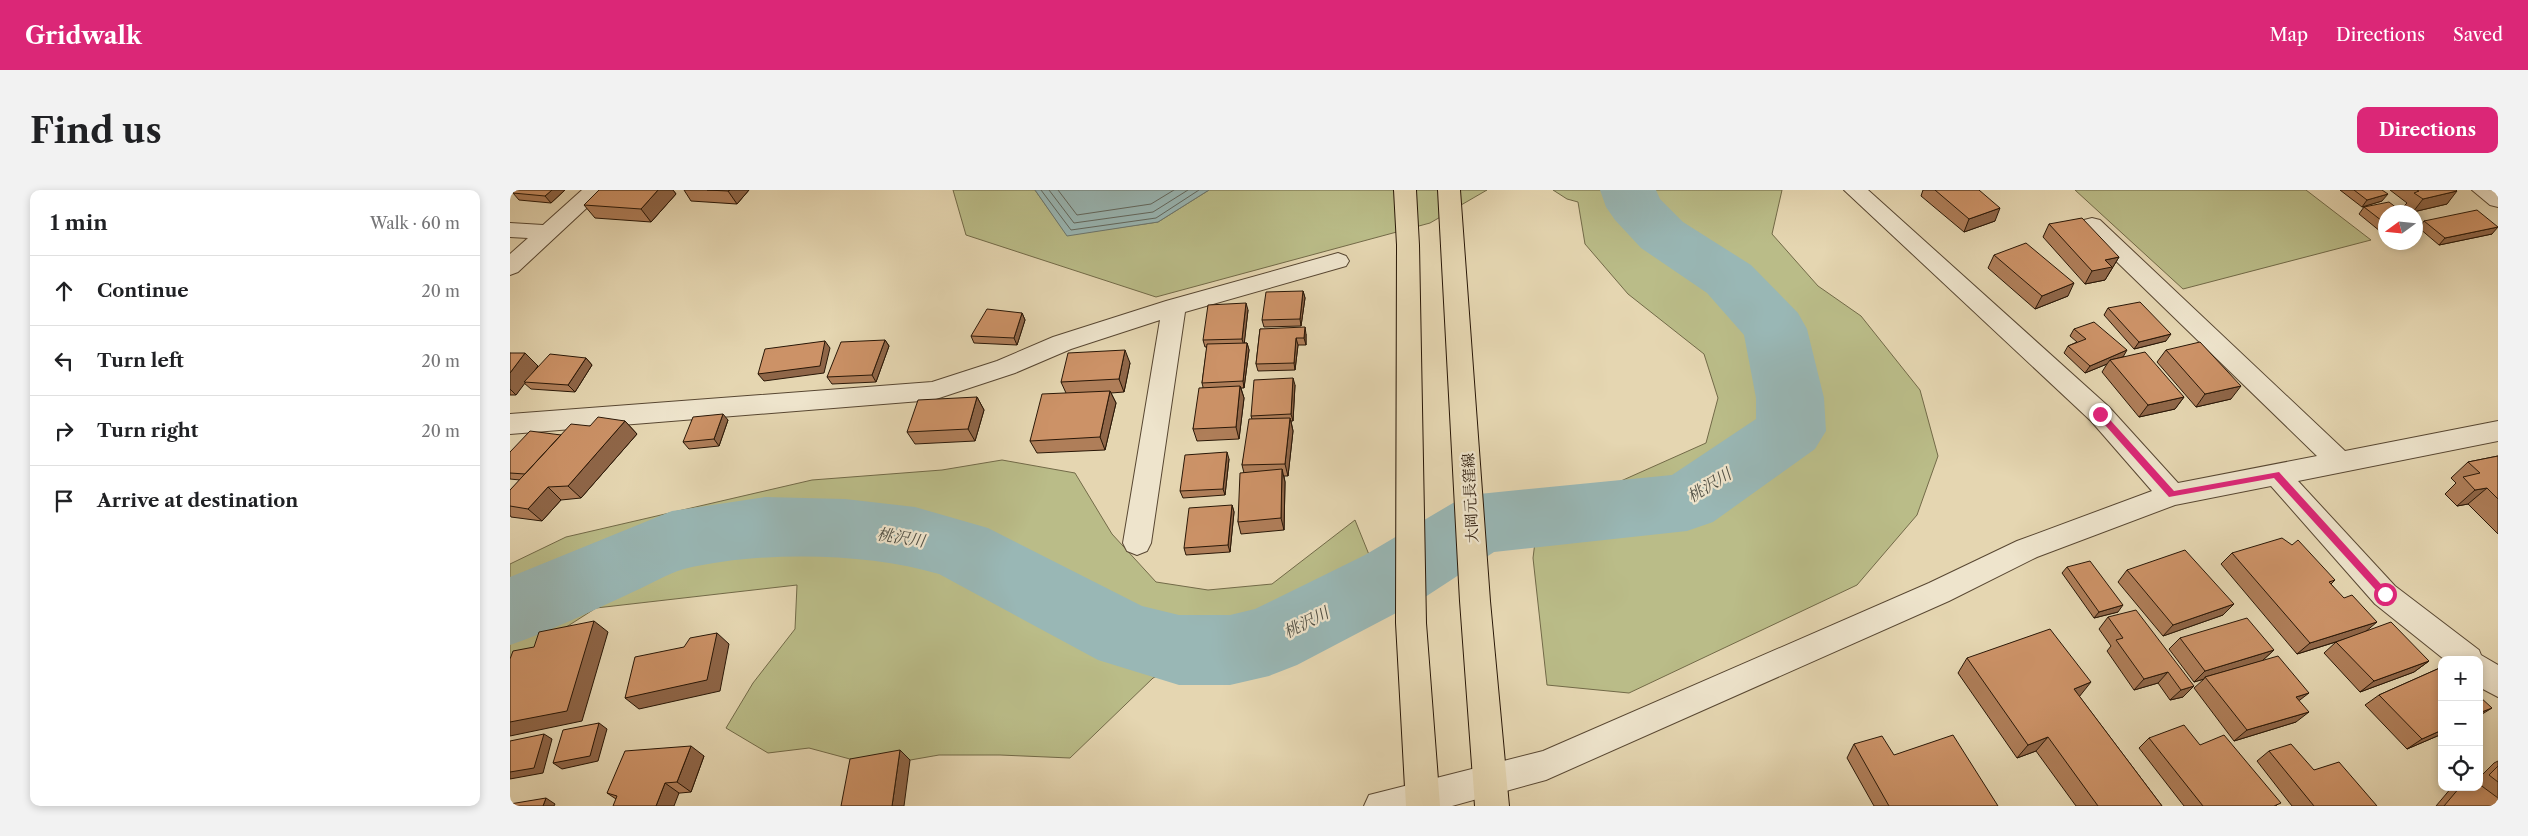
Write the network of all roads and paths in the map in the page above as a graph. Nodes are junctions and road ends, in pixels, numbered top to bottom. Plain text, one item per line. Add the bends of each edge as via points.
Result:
1 (595, 190) edge
2 (1405, 190) edge
3 (1449, 190) edge
4 (1856, 190) edge
5 (2483, 190) edge
6 (2498, 200) edge
7 (2092, 225) edge
8 (510, 230) edge
9 (547, 232) junction
10 (1338, 261) dead end
11 (510, 267) edge
12 (1174, 306) junction
13 (510, 424) edge
14 (2498, 431) edge
15 (2340, 462) junction
16 (2276, 474) junction
17 (2172, 495) junction
18 (1137, 543) dead end
19 (2463, 656) edge
20 (2483, 671) edge
21 (2498, 683) edge
22 (1490, 794) edge
23 (1423, 802) edge
24 (1381, 806) edge

1 - 9 street
2 - 23 main road via 1411,623
3 - 22 main road, 大岡元長窪線
4 - 17 street via 2100,414
5 - 6 street
7 - 15 street
8 - 9 street
9 - 11 street
10 - 12 street
12 - 13 street via 933,391
12 - 18 street
14 - 15 street
15 - 16 street
16 - 17 street
16 - 19 street via 2385,594
17 - 22 street via 2027,549 1939,592 1546,765
20 - 21 street
22 - 23 street
23 - 24 street

